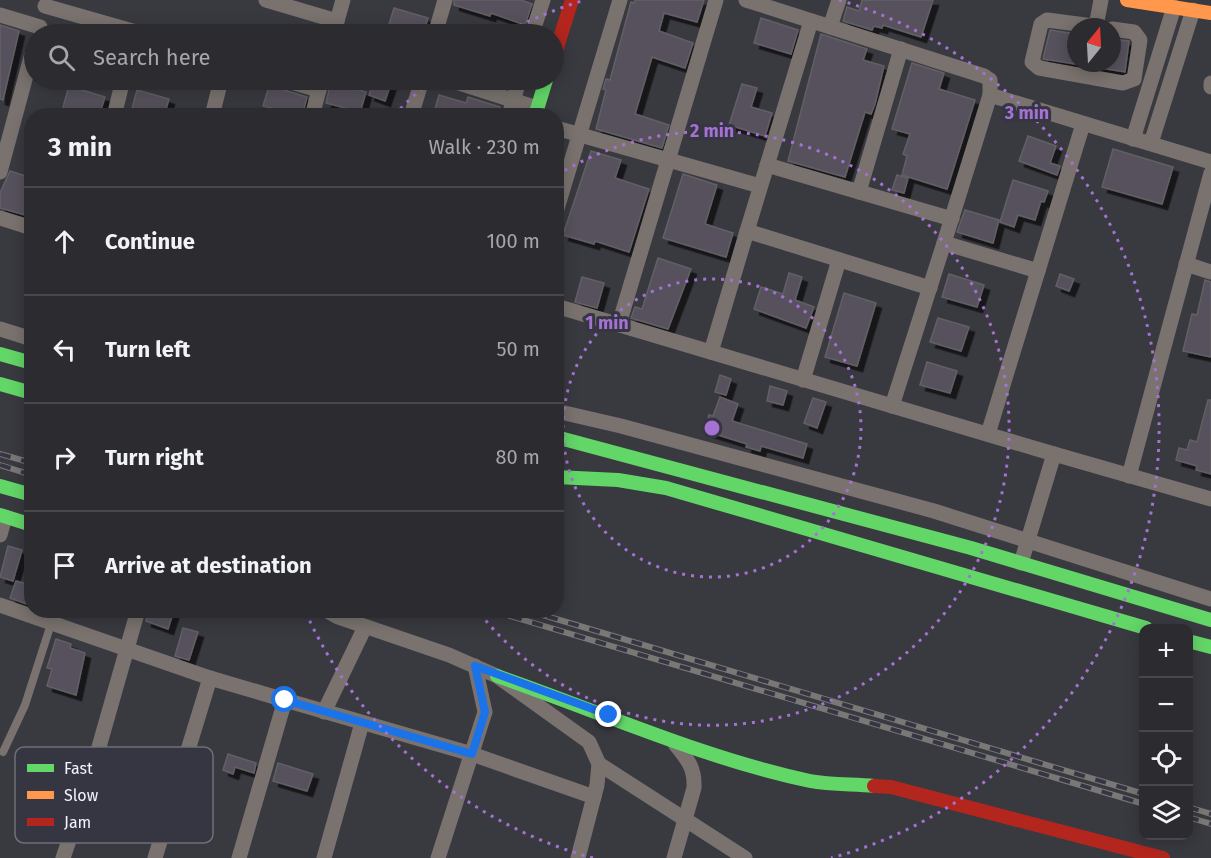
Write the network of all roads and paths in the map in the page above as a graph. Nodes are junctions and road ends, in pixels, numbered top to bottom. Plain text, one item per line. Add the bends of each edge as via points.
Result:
1 (266, 0) edge
2 (344, 0) edge
3 (445, 0) edge
4 (543, 0) edge
5 (572, 0) edge
6 (620, 0) edge
7 (716, 0) edge
8 (746, 0) edge
9 (839, 0) edge
10 (1101, 0) edge
11 (1127, 0) edge
12 (46, 3) edge
13 (1174, 7) junction
14 (1193, 10) junction
15 (1211, 13) edge
16 (0, 15) edge
17 (1098, 18) edge
18 (811, 21) junction
19 (1067, 22) edge
20 (41, 24) edge
21 (108, 24) edge
22 (326, 24) edge
23 (337, 24) edge
24 (438, 24) edge
25 (535, 24) edge
26 (24, 25) edge
27 (564, 25) edge
28 (830, 27) junction
29 (1121, 30) edge
30 (901, 49) junction
31 (24, 83) edge
32 (120, 90) edge
33 (218, 90) edge
34 (319, 90) edge
35 (419, 90) edge
36 (482, 90) edge
37 (516, 90) edge
38 (543, 90) edge
39 (990, 95) junction
40 (513, 100) junction
41 (116, 108) edge
42 (214, 108) edge
43 (314, 108) edge
44 (413, 108) edge
45 (511, 108) edge
46 (528, 108) edge
47 (537, 108) edge
48 (1083, 124) junction
49 (564, 130) edge
50 (580, 134) junction
51 (1133, 139) junction
52 (1150, 143) junction
53 (668, 160) junction
54 (1211, 162) edge
55 (767, 165) junction
56 (0, 172) edge
57 (1211, 173) edge
58 (564, 186) edge
59 (760, 186) junction
60 (859, 192) junction
61 (0, 218) edge
62 (952, 219) junction
63 (24, 226) edge
64 (747, 231) junction
65 (944, 243) junction
66 (839, 260) junction
67 (1186, 264) junction
68 (1038, 271) junction
69 (1211, 272) edge
70 (930, 288) junction
71 (564, 308) edge
72 (619, 324) junction
73 (0, 329) edge
74 (24, 336) edge
75 (711, 352) junction
76 (0, 354) edge
77 (24, 361) edge
78 (803, 380) junction
79 (0, 384) edge
80 (24, 391) edge
81 (892, 406) junction
82 (564, 413) edge
83 (988, 434) junction
84 (564, 439) edge
85 (1054, 454) junction
86 (1130, 476) junction
87 (564, 477) edge
88 (0, 486) edge
89 (24, 493) edge
90 (1211, 499) edge
91 (2, 516) edge
92 (24, 523) edge
93 (0, 535) edge
94 (1027, 541) junction
95 (1021, 563) junction
96 (1211, 599) edge
97 (0, 605) edge
98 (24, 614) edge
99 (35, 618) edge
100 (136, 618) edge
101 (344, 618) edge
102 (1211, 620) edge
103 (51, 624) junction
104 (1139, 626) edge
105 (365, 627) junction
106 (1193, 643) edge
107 (1211, 648) edge
108 (128, 651) junction
109 (475, 666) junction
110 (497, 676) junction
111 (210, 678) junction
112 (285, 700) junction
113 (324, 712) junction
114 (362, 723) junction
115 (674, 743) junction
116 (99, 747) edge
117 (189, 747) edge
118 (3, 752) dead end
119 (472, 754) junction
120 (599, 764) junction
121 (594, 797) junction
122 (685, 819) junction
123 (68, 843) edge
124 (160, 843) edge
125 (63, 858) edge
126 (155, 858) edge
127 (239, 858) edge
128 (324, 858) edge
129 (438, 858) edge
130 (578, 858) edge
131 (674, 858) edge
132 (745, 858) edge
133 (1163, 858) edge

1 - 22 street
2 - 23 street
3 - 24 street
4 - 25 street
5 - 27 street
6 - 50 street
7 - 53 street
8 - 18 street
9 - 28 street
10 - 17 street
11 - 13 street
12 - 20 street
12 - 21 street
13 - 14 street
13 - 51 street
14 - 15 street
14 - 52 street
16 - 26 street
18 - 28 street
18 - 55 street
19 - 29 street via 1043,21 1032,62 1035,66 1130,82 1134,79 1139,35
28 - 30 street
30 - 39 street via 984,76 990,80
30 - 60 street
31 - 56 street
32 - 41 street
33 - 42 street
34 - 43 street
35 - 44 street
36 - 40 street
37 - 40 street
38 - 47 street
39 - 48 street
39 - 62 street
40 - 45 street
40 - 46 street
48 - 51 street
48 - 68 street
49 - 50 street
50 - 53 street
50 - 58 street
51 - 52 street
52 - 54 street
53 - 59 street
53 - 72 street
55 - 59 street
55 - 60 street
57 - 67 street
59 - 64 street
60 - 62 street
61 - 63 street
62 - 65 street
64 - 66 street
64 - 75 street
65 - 68 street
65 - 70 street
66 - 70 street
66 - 78 street
67 - 69 street
67 - 86 street
68 - 83 street
70 - 81 street
71 - 72 street
72 - 75 street
73 - 74 street
75 - 78 street
76 - 77 street
78 - 81 street
79 - 80 street
81 - 83 street
82 - 94 street via 934,511
83 - 85 street
84 - 95 street
85 - 86 street
85 - 94 street
86 - 90 street
87 - 104 street via 666,488
88 - 89 street
91 - 92 street
91 - 93 street
94 - 95 street
94 - 96 street
95 - 102 street
97 - 98 street
99 - 103 street
100 - 108 street
101 - 105 street
103 - 108 street
103 - 118 lane via 25,705
105 - 109 street
105 - 113 street
106 - 107 street
108 - 111 street
108 - 116 street
109 - 110 street
109 - 119 street via 485,712
110 - 115 street via 587,706
110 - 120 street via 589,742
111 - 112 street
111 - 117 street
112 - 113 street
112 - 127 street
113 - 114 street
114 - 119 street
114 - 128 street
115 - 122 street via 693,766
115 - 133 street via 812,781 891,787
119 - 121 street
119 - 129 street
120 - 121 street
120 - 122 street
121 - 130 street
122 - 131 street
122 - 132 street
123 - 125 street
124 - 126 street

